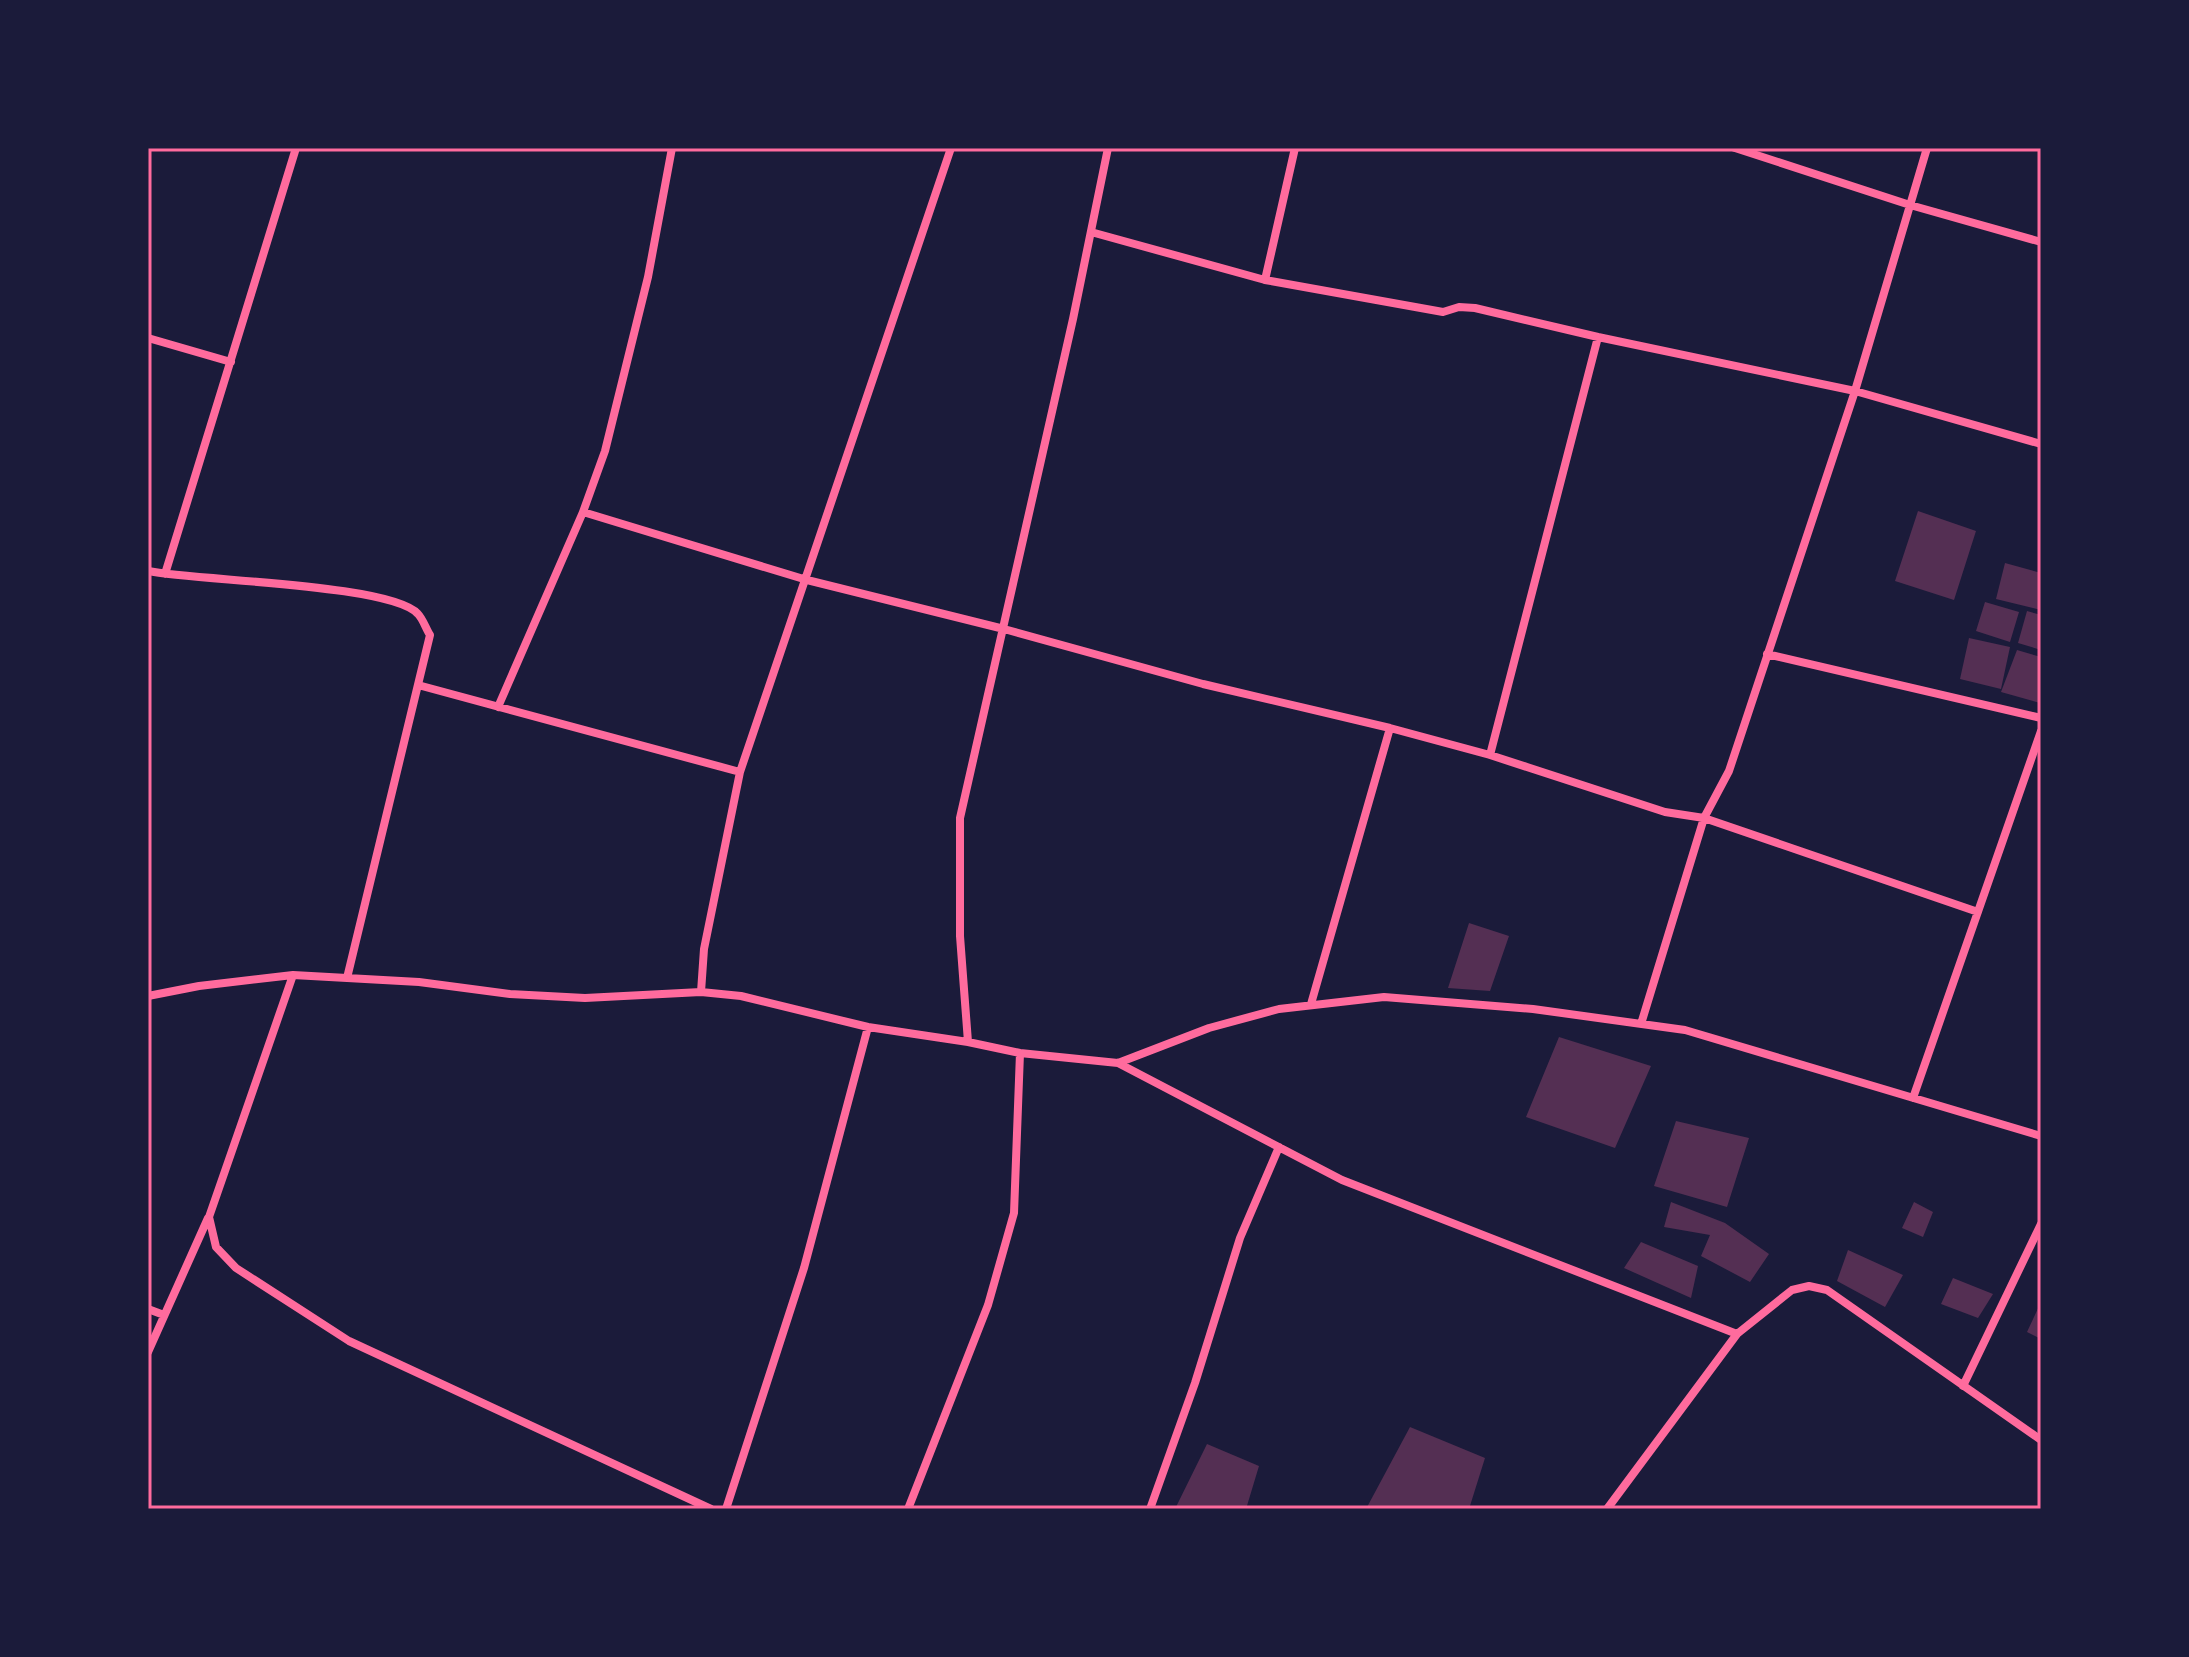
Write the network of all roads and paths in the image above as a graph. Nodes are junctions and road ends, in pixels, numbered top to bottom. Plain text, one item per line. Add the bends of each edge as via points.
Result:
1 (296, 148) edge
2 (672, 148) edge
3 (951, 148) edge
4 (1108, 148) edge
5 (1295, 148) edge
6 (1927, 148) edge
7 (1739, 149) edge
8 (1910, 205) junction
9 (1091, 232) junction
10 (2041, 242) edge
11 (1265, 280) junction
12 (1598, 337) junction
13 (148, 338) edge
14 (231, 362) junction
15 (1855, 391) junction
16 (2041, 444) edge
17 (583, 512) junction
18 (148, 571) edge
19 (165, 574) junction
20 (807, 580) junction
21 (1004, 629) junction
22 (1767, 654) junction
23 (418, 685) junction
24 (498, 707) junction
25 (2041, 718) edge
26 (1390, 728) junction
27 (2041, 731) edge
28 (1490, 755) junction
29 (740, 772) junction
30 (1704, 818) junction
31 (1978, 912) junction
32 (293, 975) junction
33 (347, 978) junction
34 (701, 992) junction
35 (148, 996) edge
36 (1311, 1004) junction
37 (1641, 1024) junction
38 (868, 1027) junction
39 (968, 1042) junction
40 (1020, 1053) junction
41 (1118, 1063) junction
42 (1913, 1098) junction
43 (2041, 1136) edge
44 (1279, 1147) junction
45 (209, 1217) junction
46 (2041, 1224) edge
47 (148, 1309) edge
48 (164, 1315) junction
49 (1737, 1334) junction
50 (148, 1352) edge
51 (1963, 1386) junction
52 (2041, 1440) edge
53 (711, 1509) edge
54 (726, 1509) edge
55 (908, 1509) edge
56 (1150, 1509) edge
57 (1607, 1509) edge

1 - 14 street
2 - 17 street via 648,277 605,451
3 - 20 street
4 - 9 street
5 - 11 street
6 - 8 street
7 - 8 street
8 - 10 street
8 - 15 street
9 - 11 street
9 - 21 street
11 - 12 street via 1443,312 1475,308
12 - 15 street
12 - 28 street
13 - 14 street
14 - 19 street
15 - 16 street
15 - 22 street
17 - 20 street
17 - 24 street
18 - 19 street
19 - 23 street via 389,599 418,613 430,635
20 - 21 street
20 - 29 street
21 - 26 street
21 - 39 street via 960,818 960,936
22 - 25 street
22 - 30 street via 1729,771
23 - 24 street
23 - 33 street
24 - 29 street
26 - 28 street
26 - 36 street
27 - 31 street
28 - 30 street via 1665,812
29 - 34 street via 704,949
30 - 31 street
30 - 37 street
31 - 42 street
32 - 33 street
32 - 35 street
32 - 45 street
33 - 34 street via 585,998
34 - 38 street via 741,996
36 - 37 street via 1384,997
36 - 41 street via 1209,1028
37 - 42 street via 1685,1030
38 - 39 street
38 - 54 street via 804,1268
39 - 40 street
40 - 41 street
40 - 55 street via 1014,1213 988,1305
41 - 44 street
42 - 43 street
44 - 49 street via 1342,1180
44 - 56 street via 1240,1238
45 - 48 street
45 - 53 street via 216,1247 236,1268 349,1341
46 - 51 street
47 - 48 street
48 - 50 street
49 - 51 street via 1792,1290 1827,1290
49 - 57 street
51 - 52 street

